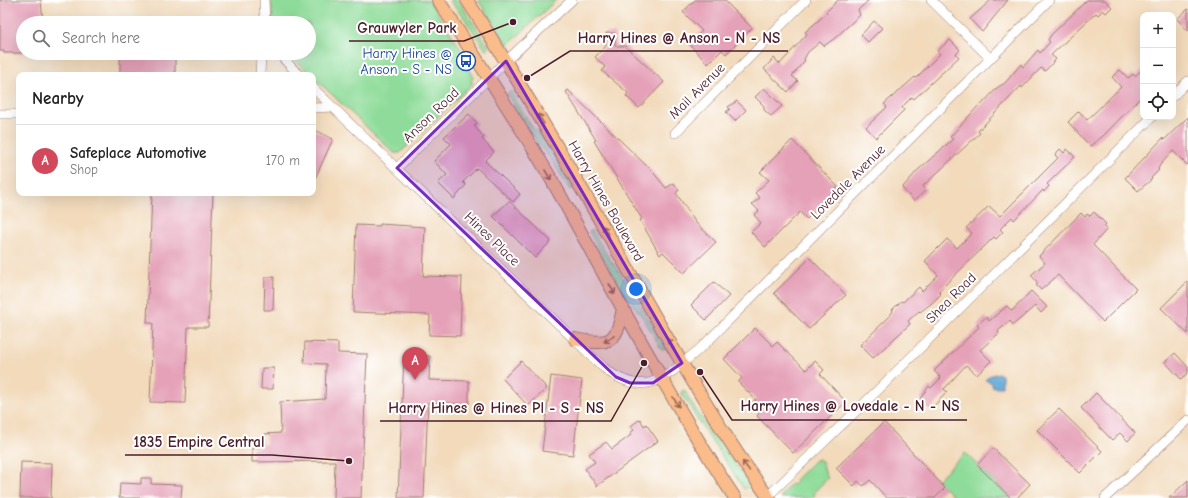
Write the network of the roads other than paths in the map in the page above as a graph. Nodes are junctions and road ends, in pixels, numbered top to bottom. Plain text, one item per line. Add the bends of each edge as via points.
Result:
1 (264, 0) edge
2 (438, 0) edge
3 (467, 0) edge
4 (572, 0) edge
5 (806, 0) edge
6 (931, 0) edge
7 (1049, 0) edge
8 (265, 16) edge
9 (990, 58) junction
10 (261, 60) edge
11 (285, 60) edge
12 (506, 61) junction
13 (260, 72) edge
14 (296, 72) edge
15 (489, 78) junction
16 (1188, 82) edge
17 (316, 91) edge
18 (1176, 93) edge
19 (333, 107) junction
20 (316, 108) edge
21 (0, 114) edge
22 (16, 114) edge
23 (1149, 120) edge
24 (675, 133) dead end
25 (397, 168) junction
26 (589, 202) junction
27 (570, 212) junction
28 (623, 308) junction
29 (575, 339) junction
30 (682, 363) junction
31 (662, 378) junction
32 (1188, 420) edge
33 (767, 497) edge
34 (735, 498) edge
35 (1104, 498) edge

1 - 8 street
2 - 15 main road
3 - 12 main road, Harry Hines Boulevard
4 - 12 street, Anson Road
5 - 24 street, Mail Avenue
6 - 9 street
7 - 9 street, Lovedale Avenue
9 - 30 street, Lovedale Avenue
10 - 13 street
11 - 14 street
12 - 15 street, Anson Road
26 -> 12 main road, Harry Hines Boulevard
15 - 25 street, Anson Road
15 -> 27 main road
16 - 18 street
17 - 19 street, Hines Place
19 - 20 street
19 - 25 street, Hines Place
21 - 22 street
23 - 33 street, Shea Road
25 - 29 street, Hines Place
26 - 27 main road
30 -> 26 main road, Harry Hines Boulevard
27 -> 28 main road
28 -> 29 main road via 620,326 613,338 602,342
28 - 31 main road
29 - 31 street, Hines Place via 616,378 642,384
30 - 31 street, Lovedale Avenue
33 -> 30 main road, Harry Hines Boulevard via 720,427
31 -> 34 main road
32 - 35 street

